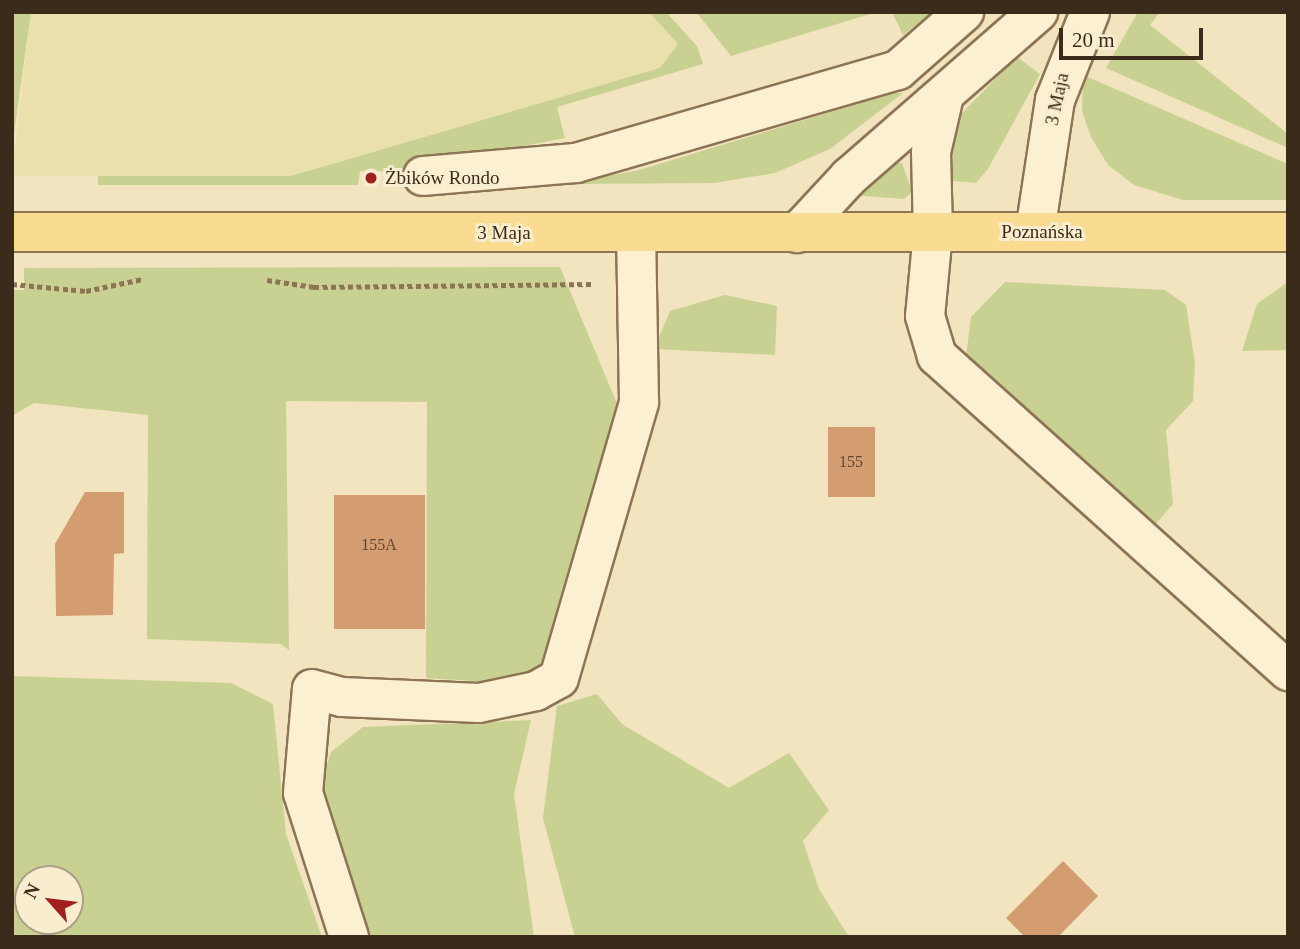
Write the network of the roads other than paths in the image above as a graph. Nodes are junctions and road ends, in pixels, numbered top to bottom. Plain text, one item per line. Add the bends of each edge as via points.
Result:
1 (964, 12) edge
2 (1038, 12) edge
3 (1090, 12) edge
4 (943, 100) junction
5 (423, 176) dead end
6 (12, 232) edge
7 (933, 232) junction
8 (1035, 232) junction
9 (1288, 232) edge
10 (636, 233) junction
11 (797, 233) junction
12 (1288, 671) edge
13 (349, 937) edge

1 - 5 street via 898,70 576,163
2 - 4 street
3 - 8 street, 3 Maja via 1055,100
4 - 7 street via 931,152
4 - 11 street via 849,177
6 - 10 main road, 3 Maja
7 - 8 main road, Poznańska
7 - 11 main road, Poznańska
7 - 12 street via 925,316 937,356
8 - 9 main road, Poznańska
10 - 11 main road, 3 Maja
10 - 13 street via 639,402 559,678 536,691 479,703 342,697 312,689 303,793

